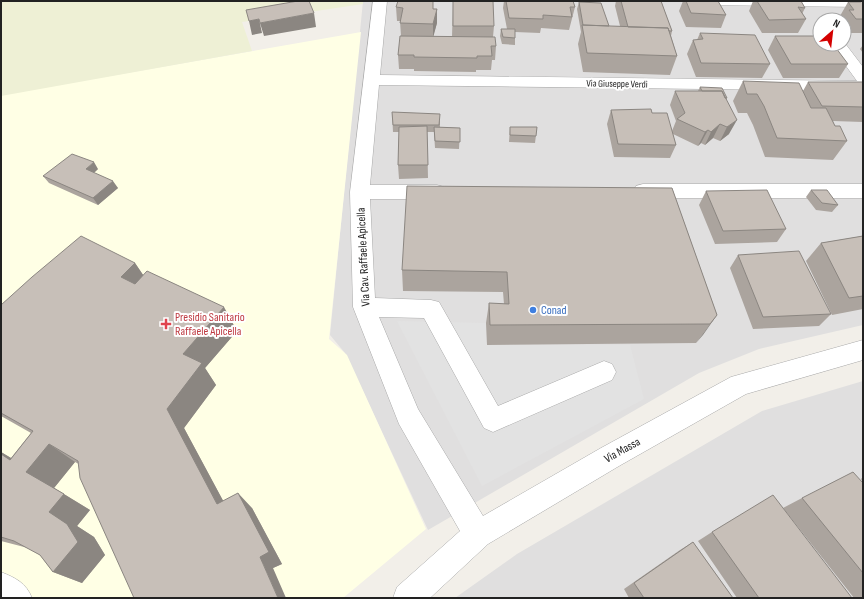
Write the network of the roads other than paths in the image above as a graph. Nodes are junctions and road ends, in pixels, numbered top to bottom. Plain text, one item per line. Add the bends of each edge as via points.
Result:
1 (380, 1) edge
2 (705, 1) edge
3 (806, 2) edge
4 (863, 3) edge
5 (814, 12) edge
6 (844, 52) edge
7 (863, 78) edge
8 (371, 80) junction
9 (863, 86) edge
10 (623, 191) edge
11 (863, 191) edge
12 (360, 192) junction
13 (456, 192) edge
14 (364, 307) junction
15 (863, 350) edge
16 (604, 372) dead end
17 (478, 534) junction
18 (1, 587) edge
19 (17, 598) edge
20 (408, 598) edge

1 - 8 street, Via Cav. Raffaele Apicella
2 - 3 street
3 - 4 street
3 - 5 street
6 - 7 street
8 - 9 street, Via Giuseppe Verdi
8 - 12 street, Via Cav. Raffaele Apicella
10 - 11 street
12 - 13 street
12 - 14 street, Via Cav. Raffaele Apicella
14 - 16 street via 431,309 493,420
14 - 17 street, Via Cav. Raffaele Apicella via 408,416
15 - 17 street, Via Massa via 740,385
17 - 20 street, Via Massa
18 - 19 street

